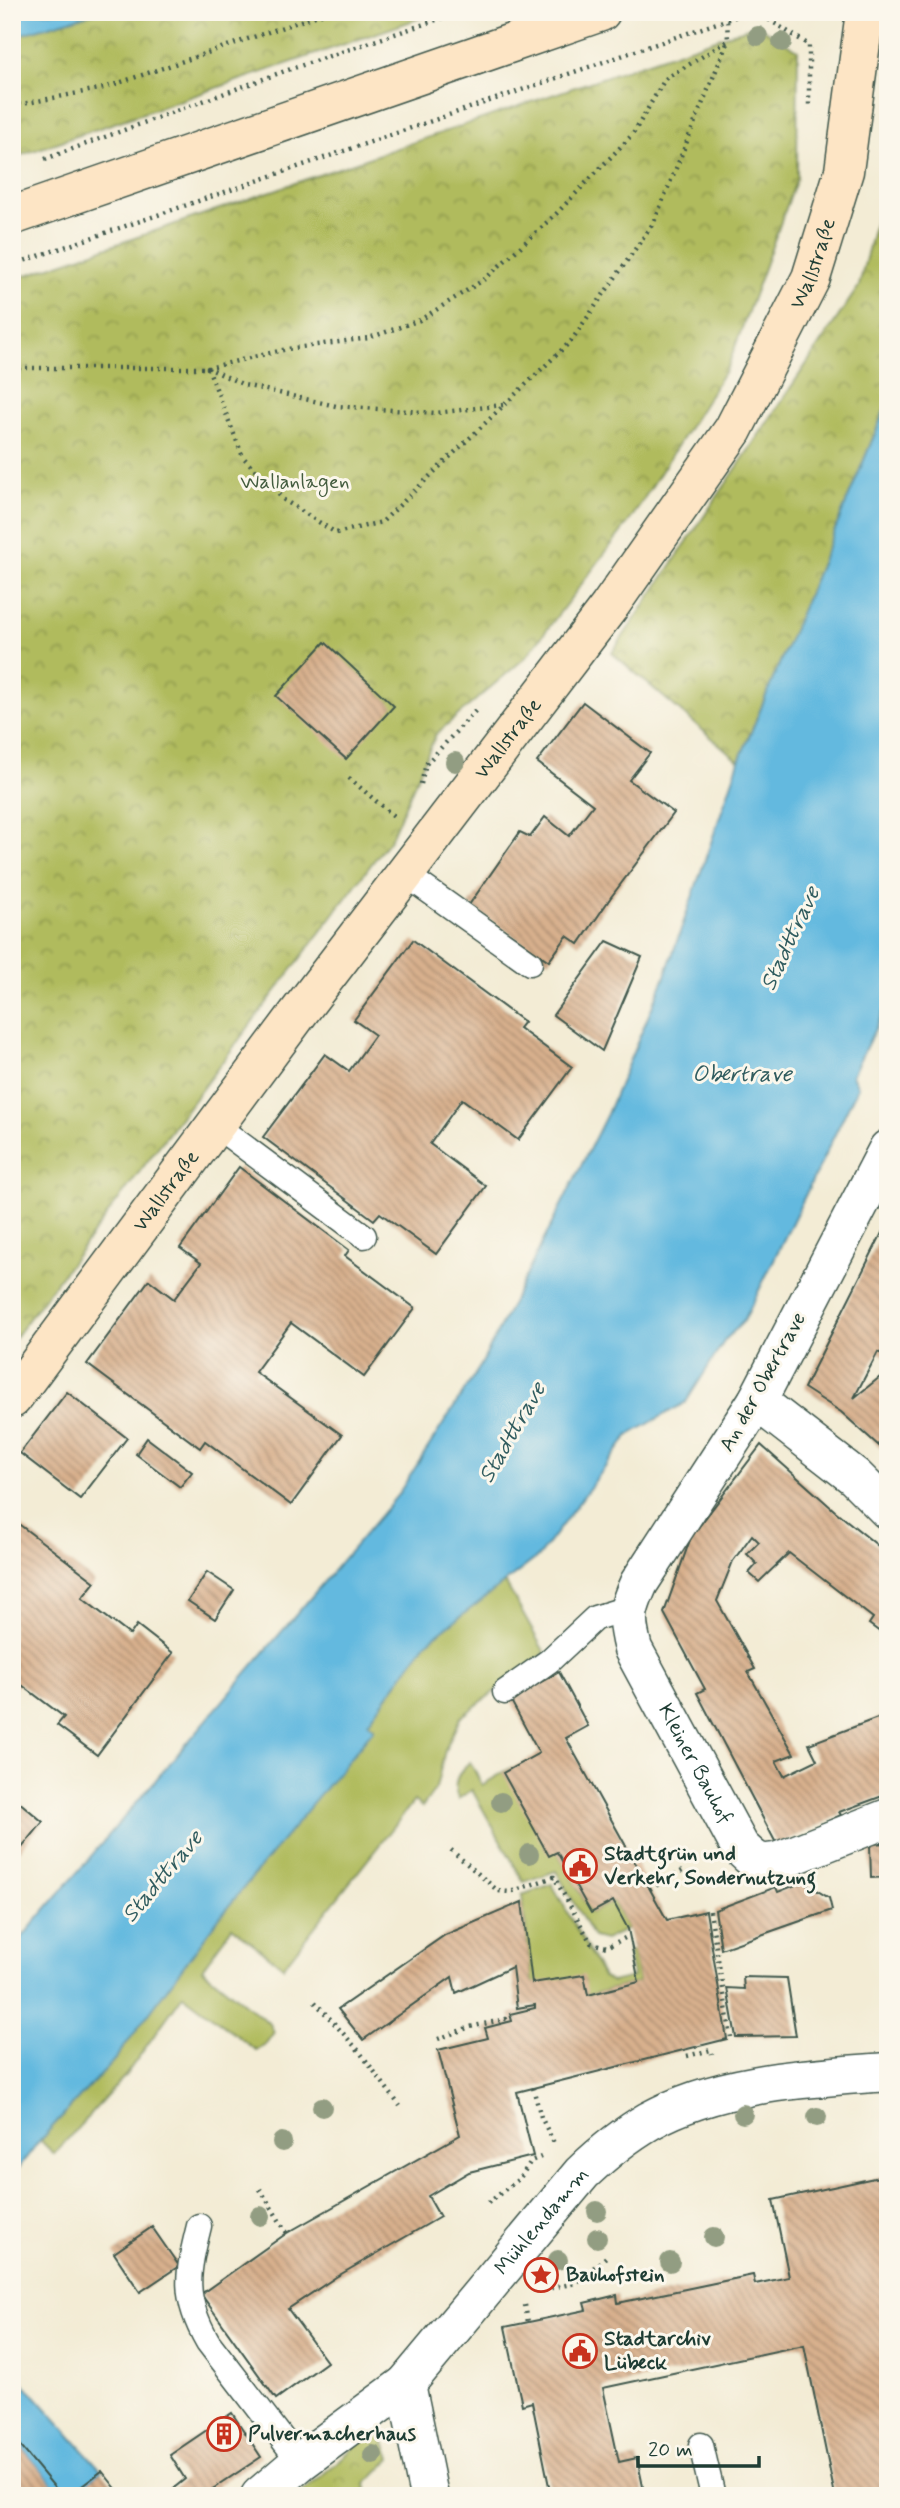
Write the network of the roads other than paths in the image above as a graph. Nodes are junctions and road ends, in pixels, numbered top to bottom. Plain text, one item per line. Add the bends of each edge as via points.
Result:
1 (601, 12) edge
2 (865, 12) edge
3 (12, 216) edge
4 (405, 874) junction
5 (530, 963) dead end
6 (215, 1125) junction
7 (888, 1149) edge
8 (364, 1236) dead end
9 (12, 1399) edge
10 (757, 1401) junction
11 (888, 1510) edge
12 (628, 1608) junction
13 (505, 1692) dead end
14 (888, 1818) edge
15 (888, 2072) edge
16 (199, 2226) dead end
17 (406, 2384) junction
18 (701, 2445) dead end
19 (300, 2462) junction
20 (260, 2496) edge
21 (429, 2496) edge
22 (713, 2496) edge

1 - 3 main road
2 - 4 main road, Wallstraße via 844,171 811,278 733,430 609,607
4 - 5 lane
4 - 6 main road, Wallstraße
6 - 8 lane
6 - 9 main road, Wallstraße
7 - 10 street, An der Obertrave
10 - 11 street via 855,1477
10 - 12 street, An der Obertrave via 639,1583
12 - 13 lane via 595,1618 549,1661
12 - 14 street, Kleiner Bauhof via 633,1649 740,1847 755,1861 779,1861
15 - 17 street, Mühlendamm via 741,2089 697,2100 649,2121 582,2174
16 - 19 lane via 188,2268 189,2299 196,2322
17 - 19 street, Mühlendamm
17 - 21 street
18 - 22 lane
19 - 20 street, Mühlendamm

